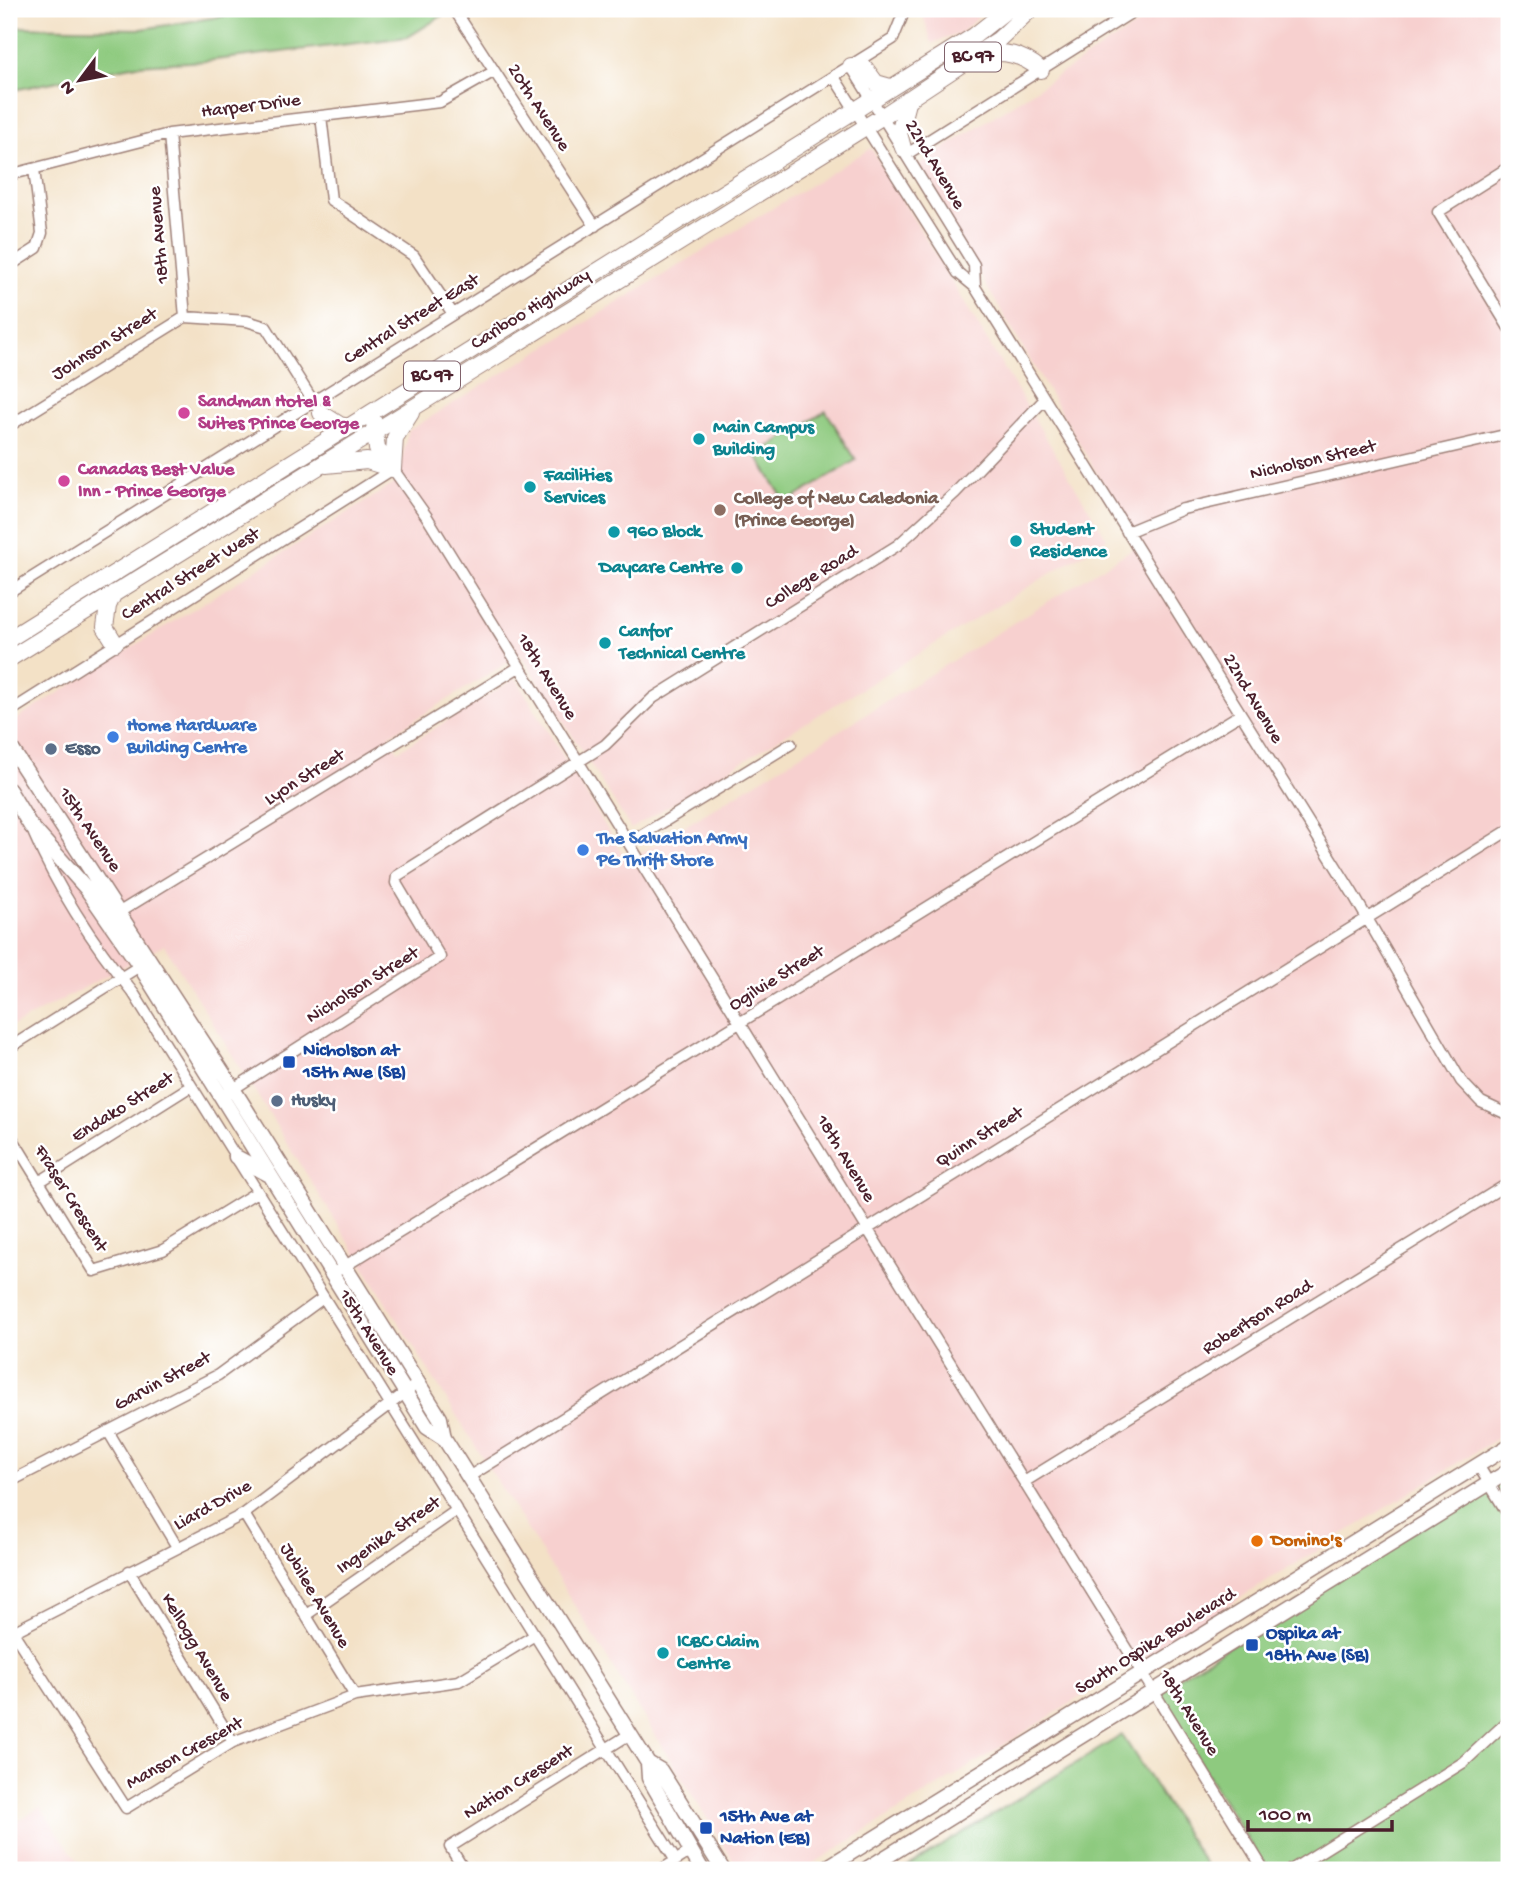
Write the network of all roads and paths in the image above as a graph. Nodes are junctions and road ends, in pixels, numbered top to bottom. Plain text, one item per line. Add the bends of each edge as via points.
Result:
1 (454, 9) edge
2 (902, 9) edge
3 (1008, 9) edge
4 (1137, 9) edge
5 (1028, 13) edge
6 (974, 56) junction
7 (1028, 59) junction
8 (851, 66) junction
9 (1041, 70) junction
10 (493, 72) junction
11 (834, 76) junction
12 (890, 87) junction
13 (872, 97) junction
14 (908, 99) junction
15 (853, 109) junction
16 (321, 116) junction
17 (883, 116) junction
18 (865, 127) junction
19 (169, 134) junction
20 (905, 151) junction
21 (1509, 167) edge
22 (34, 169) junction
23 (9, 175) edge
24 (595, 226) junction
25 (9, 266) edge
26 (975, 287) junction
27 (453, 314) junction
28 (185, 317) junction
29 (1509, 328) edge
30 (1045, 399) junction
31 (419, 404) junction
32 (317, 407) junction
33 (381, 408) junction
34 (9, 426) edge
35 (349, 427) junction
36 (373, 432) junction
37 (1509, 434) edge
38 (322, 444) junction
39 (314, 469) junction
40 (393, 469) junction
41 (1128, 532) junction
42 (9, 592) edge
43 (114, 593) junction
44 (68, 622) junction
45 (105, 627) junction
46 (9, 639) edge
47 (116, 643) junction
48 (10, 659) edge
49 (519, 667) junction
50 (9, 712) edge
51 (1241, 714) junction
52 (791, 744) dead end
53 (9, 745) edge
54 (9, 758) edge
55 (578, 761) junction
56 (35, 784) junction
57 (9, 790) edge
58 (30, 825) junction
59 (1509, 830) edge
60 (629, 843) junction
61 (114, 916) junction
62 (1367, 918) junction
63 (145, 963) junction
64 (121, 978) junction
65 (740, 1023) junction
66 (9, 1048) edge
67 (191, 1086) junction
68 (227, 1092) junction
69 (1509, 1115) edge
70 (9, 1133) edge
71 (236, 1157) junction
72 (270, 1175) junction
73 (39, 1182) junction
74 (1509, 1183) edge
75 (257, 1192) junction
76 (867, 1229) junction
77 (338, 1271) junction
78 (323, 1298) junction
79 (418, 1383) junction
80 (405, 1392) junction
81 (389, 1405) junction
82 (108, 1431) junction
83 (444, 1437) junction
84 (1509, 1446) edge
85 (1478, 1465) junction
86 (1509, 1471) edge
87 (470, 1476) junction
88 (9, 1482) edge
89 (1024, 1482) junction
90 (1489, 1484) junction
91 (457, 1510) junction
92 (244, 1514) junction
93 (1509, 1516) edge
94 (177, 1547) junction
95 (129, 1571) junction
96 (306, 1615) junction
97 (11, 1633) edge
98 (535, 1635) junction
99 (1143, 1673) junction
100 (1154, 1691) junction
101 (355, 1696) junction
102 (1509, 1720) edge
103 (630, 1734) junction
104 (233, 1742) junction
105 (606, 1749) junction
106 (648, 1763) junction
107 (691, 1851) junction
108 (676, 1861) junction
109 (464, 1870) edge
110 (661, 1870) edge
111 (702, 1870) edge
112 (723, 1870) edge
113 (823, 1870) edge
114 (865, 1870) edge
115 (1264, 1870) edge
116 (1291, 1870) edge

1 - 10 street, 20th Avenue
2 - 8 street, Central Street East via 893,39
3 - 12 highway, Cariboo Highway / BC 97 via 974,36
4 - 9 street
5 - 6 highway, Cariboo Highway / BC 97
5 - 7 highway via 1019,38
6 - 7 highway via 1006,53
6 - 14 highway, Cariboo Highway / BC 97
7 - 9 highway
8 - 11 street, Central Street East
8 - 12 highway via 865,68 876,83
8 - 13 street, 22nd Avenue
9 - 20 street
10 - 16 street, Harper Drive via 440,102
10 - 24 street, 20th Avenue
11 - 15 street, 22nd Avenue
11 - 24 street, Central Street East
12 - 13 highway, Cariboo Highway / BC 97
13 - 15 highway, Cariboo Highway / BC 97
13 - 17 street, 22nd Avenue
14 - 17 highway, Cariboo Highway / BC 97
14 - 20 highway via 899,133
15 - 18 street, 22nd Avenue
15 - 33 highway, Cariboo Highway / BC 97
16 - 19 street, Harper Drive
16 - 27 street via 331,200 414,256
17 - 18 highway, Cariboo Highway / BC 97
17 - 20 street, 22nd Avenue
18 - 26 street, 22nd Avenue via 958,273
18 - 31 highway, Cariboo Highway / BC 97
19 - 22 street, Harper Drive
19 - 28 street, 18th Avenue
20 - 26 street, 22nd Avenue via 974,265
21 - 29 street via 1437,212
22 - 23 street, Harper Drive
22 - 25 street via 42,233 37,248
24 - 27 street, Central Street East
26 - 30 street, 22nd Avenue
27 - 32 street, Central Street East
28 - 32 street via 247,321 266,327
28 - 34 street, Johnson Street
30 - 41 street, 22nd Avenue
30 - 55 street, College Road via 898,545 653,698 605,745
31 - 36 highway, Cariboo Highway / BC 97
31 - 40 highway via 395,439
32 - 35 highway
32 - 38 highway
32 - 42 street, Central Street East
33 - 35 highway, Cariboo Highway / BC 97
33 - 36 highway
35 - 38 highway, Cariboo Highway / BC 97
36 - 39 highway, Cariboo Highway / BC 97
36 - 40 highway via 377,449
37 - 41 street, Nicholson Street via 1182,509
38 - 46 highway, Cariboo Highway / BC 97
39 - 40 highway via 351,461
39 - 43 highway, Cariboo Highway / BC 97
40 - 47 street, Central Street West
40 - 49 street, 18th Avenue
41 - 51 street, 22nd Avenue
43 - 44 highway, Cariboo Highway / BC 97
43 - 45 highway
44 - 45 highway
44 - 48 highway, Cariboo Highway / BC 97
45 - 47 highway
47 - 50 street, Central Street West
49 - 55 street, 18th Avenue
49 - 61 street, Lyon Street
51 - 62 street, 22nd Avenue
51 - 65 street, Ogilvie Street
52 - 60 street
53 - 56 main road, 15th Avenue
54 - 56 main road
55 - 60 street, 18th Avenue
55 - 68 street, Nicholson Street via 397,876 396,883 439,954 438,960
56 - 61 main road, 15th Avenue
57 - 58 main road, 15th Avenue
58 - 61 main road, 15th Avenue
58 - 64 street, 15th Avenue via 45,859
59 - 62 street, Quinn Street
60 - 65 street, 18th Avenue
61 - 63 main road, 15th Avenue
62 - 69 street, 22nd Avenue via 1461,1081 1481,1102
62 - 76 street, Quinn Street
63 - 64 street
63 - 68 main road, 15th Avenue
64 - 66 street
64 - 67 street, 15th Avenue
65 - 76 street, 18th Avenue
65 - 77 street, Ogilvie Street
67 - 71 street, 15th Avenue
67 - 73 street, Endako Street
68 - 72 main road, 15th Avenue
68 - 77 main road, 15th Avenue
70 - 73 street, Fraser Crescent
71 - 72 main road
71 - 75 street, 15th Avenue
72 - 77 main road, 15th Avenue
73 - 75 street, Fraser Crescent via 94,1271 163,1250
74 - 89 street, Robertson Road
75 - 78 street, 15th Avenue
76 - 87 street, Quinn Street
76 - 89 street, 18th Avenue
77 - 79 main road, 15th Avenue
77 - 80 main road, 15th Avenue
78 - 81 street, 15th Avenue
78 - 82 street, Garvin Street via 218,1375
79 - 80 street, Liard Drive
79 - 83 main road, 15th Avenue via 440,1418
80 - 81 street, Liard Drive
80 - 83 main road, 15th Avenue via 427,1427
81 - 91 street, 15th Avenue
81 - 92 street, Liard Drive
82 - 88 street, Garvin Street
82 - 94 street
83 - 87 main road, 15th Avenue
84 - 85 main road, South Ospika Boulevard
85 - 90 street
85 - 99 main road, South Ospika Boulevard
86 - 90 main road, South Ospika Boulevard
87 - 103 main road, 15th Avenue
89 - 99 street, 18th Avenue
90 - 93 street
90 - 100 main road, South Ospika Boulevard
91 - 96 street, Ingenika Street
91 - 98 street, 15th Avenue
92 - 94 street, Liard Drive
92 - 96 street, Jubilee Avenue
94 - 95 street, Liard Drive
95 - 97 street, Liard Drive
95 - 104 street, Kellogg Avenue
96 - 101 street, Jubilee Avenue
97 - 104 street, Manson Crescent via 126,1808
98 - 101 street, Manson Crescent via 459,1681
98 - 105 street, 15th Avenue
99 - 100 street, 18th Avenue
99 - 113 main road, South Ospika Boulevard
100 - 114 main road, South Ospika Boulevard
100 - 115 street, 18th Avenue
101 - 104 street, Manson Crescent
102 - 116 street via 1464,1762
103 - 105 street, Nation Crescent
103 - 106 main road, 15th Avenue
105 - 108 street, 15th Avenue
105 - 109 street, Nation Crescent via 450,1847
106 - 107 main road, 15th Avenue via 649,1778
106 - 112 main road, 15th Avenue via 660,1770
107 - 108 street
107 - 111 main road, 15th Avenue
108 - 110 street

